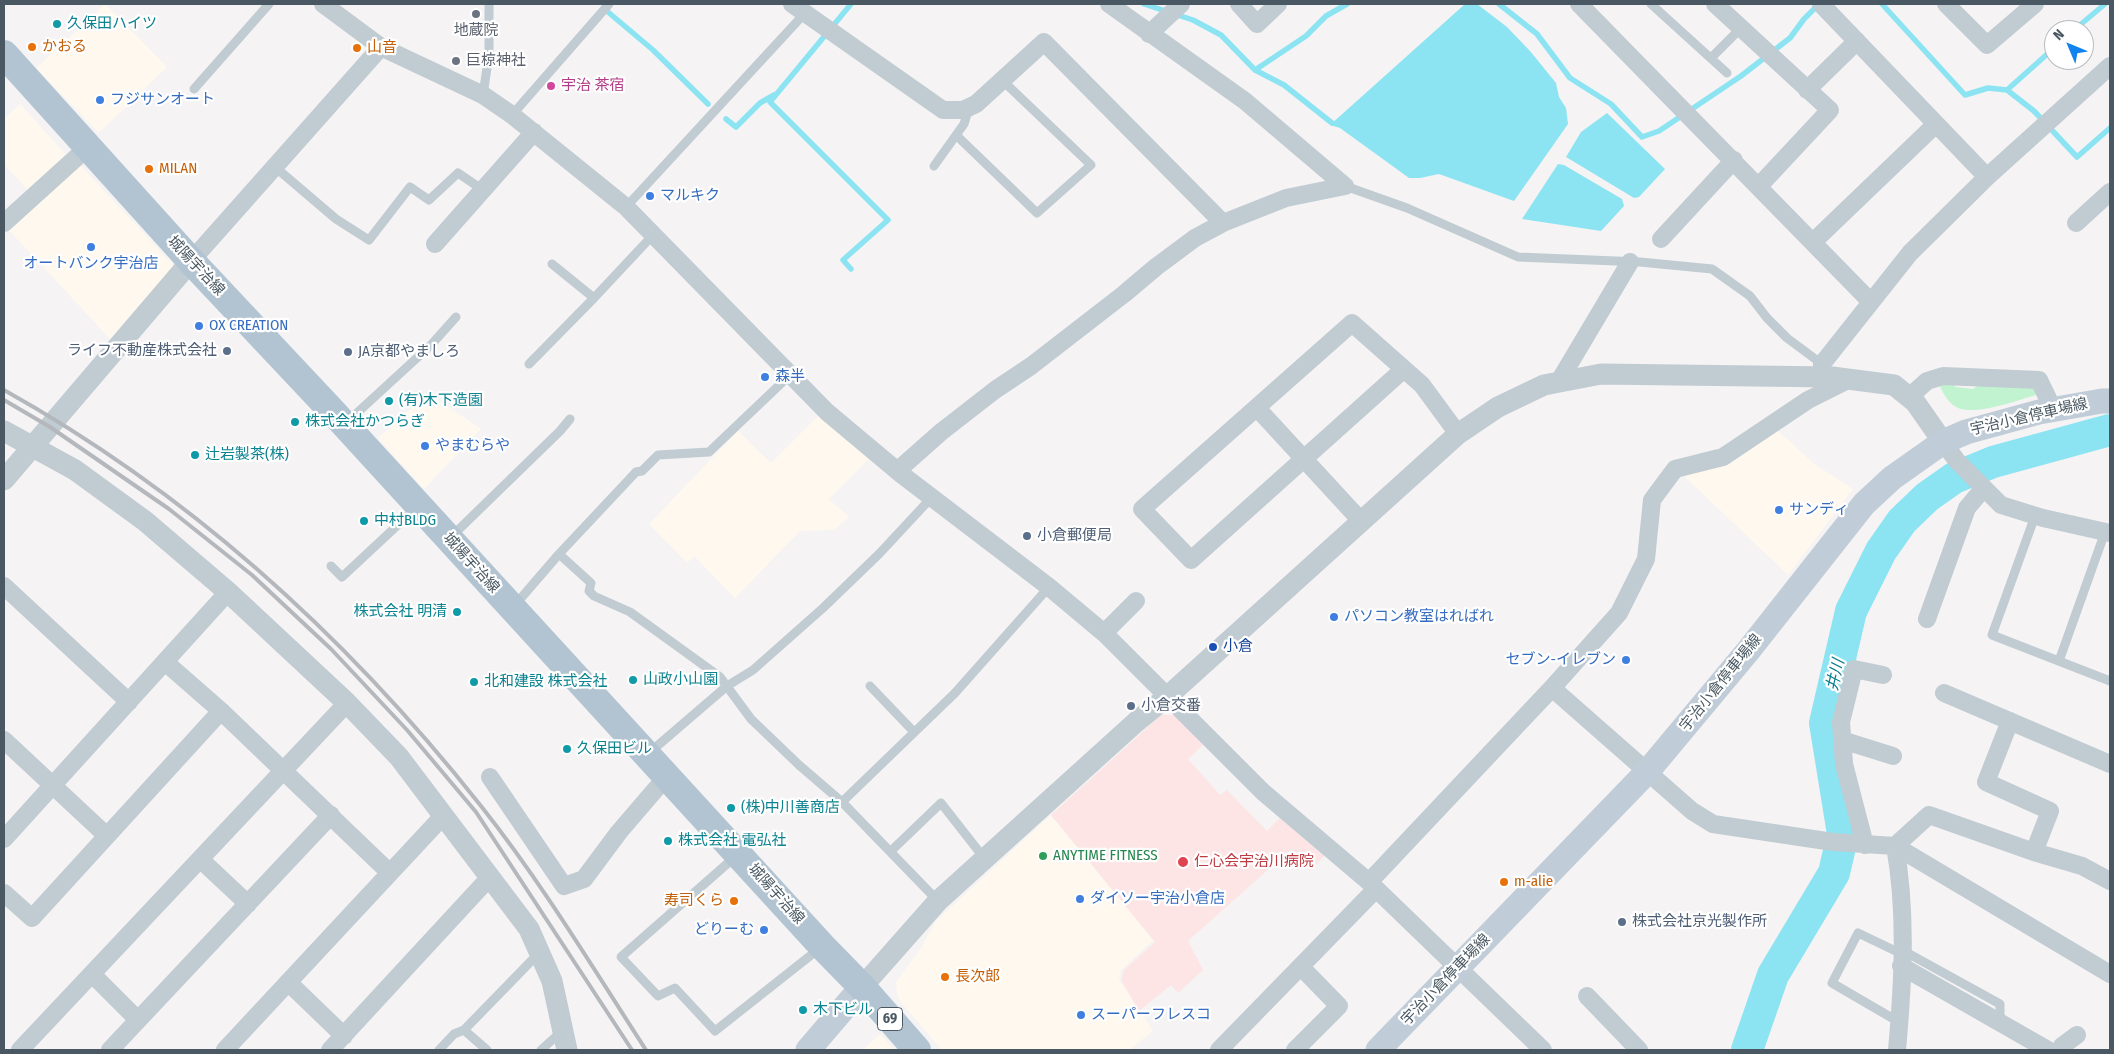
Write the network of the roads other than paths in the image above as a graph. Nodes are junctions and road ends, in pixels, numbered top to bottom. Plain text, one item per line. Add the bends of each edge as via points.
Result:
1 (269, 4) edge
2 (323, 4) edge
3 (489, 4) edge
4 (609, 4) edge
5 (1109, 4) edge
6 (1181, 4) edge
7 (1239, 4) edge
8 (1278, 4) edge
9 (1579, 4) edge
10 (1651, 4) edge
11 (1715, 4) edge
12 (1821, 4) edge
13 (1946, 4) edge
14 (2035, 4) edge
15 (798, 8) edge
16 (1741, 28) junction
17 (1149, 34) junction
18 (1857, 41) junction
19 (381, 48) junction
20 (4, 54) edge
21 (1711, 58) junction
22 (2110, 66) edge
23 (1727, 73) dead end
24 (1002, 80) junction
25 (194, 89) dead end
26 (1807, 90) junction
27 (483, 96) junction
28 (969, 107) junction
29 (512, 115) junction
30 (1936, 124) junction
31 (534, 132) junction
32 (956, 134) junction
33 (88, 147) junction
34 (1734, 160) junction
35 (934, 166) dead end
36 (275, 167) junction
37 (1987, 177) junction
38 (1345, 186) junction
39 (1759, 186) junction
40 (483, 190) junction
41 (2107, 200) edge
42 (626, 207) junction
43 (4, 223) edge
44 (1223, 223) junction
45 (2076, 223) dead end
46 (653, 235) junction
47 (1661, 239) dead end
48 (1813, 242) junction
49 (435, 244) dead end
50 (191, 261) junction
51 (1630, 262) junction
52 (552, 264) dead end
53 (594, 298) junction
54 (1871, 302) junction
55 (456, 317) dead end
56 (529, 364) dead end
57 (1404, 369) junction
58 (1822, 370) junction
59 (790, 375) junction
60 (1850, 379) junction
61 (1558, 383) junction
62 (1909, 397) junction
63 (2110, 401) edge
64 (1257, 408) junction
65 (2053, 409) junction
66 (570, 419) dead end
67 (344, 425) junction
68 (4, 431) edge
69 (1458, 434) junction
70 (33, 446) junction
71 (1950, 452) junction
72 (1304, 458) junction
73 (897, 471) junction
74 (4, 480) edge
75 (1979, 485) junction
76 (932, 497) junction
77 (418, 506) junction
78 (2035, 516) junction
79 (1362, 522) junction
80 (2107, 532) edge
81 (448, 539) junction
82 (559, 554) junction
83 (331, 566) dead end
84 (4, 586) edge
85 (1049, 587) junction
86 (228, 592) junction
87 (1136, 601) dead end
88 (512, 609) junction
89 (1927, 619) dead end
90 (1104, 633) junction
91 (2059, 661) junction
92 (165, 662) junction
93 (1883, 675) dead end
94 (2110, 681) edge
95 (727, 686) junction
96 (870, 686) dead end
97 (1552, 688) junction
98 (1944, 693) dead end
99 (1168, 696) junction
100 (129, 702) junction
101 (347, 703) junction
102 (221, 711) junction
103 (2010, 722) junction
104 (914, 732) junction
105 (4, 740) edge
106 (1842, 740) junction
107 (648, 755) junction
108 (1893, 756) dead end
109 (2110, 764) edge
110 (283, 770) junction
111 (1647, 772) junction
112 (668, 776) junction
113 (490, 777) dead end
114 (53, 786) junction
115 (842, 802) junction
116 (444, 815) junction
117 (331, 816) junction
118 (107, 836) junction
119 (4, 839) edge
120 (1860, 845) junction
121 (1895, 846) junction
122 (890, 851) junction
123 (2034, 852) junction
124 (739, 854) junction
125 (984, 858) junction
126 (200, 859) junction
127 (390, 873) junction
128 (490, 877) junction
129 (2110, 881) edge
130 (1372, 886) junction
131 (4, 893) edge
132 (938, 901) junction
133 (248, 904) junction
134 (822, 946) junction
135 (539, 953) junction
136 (1902, 957) junction
137 (1301, 967) junction
138 (1459, 968) junction
139 (92, 974) junction
140 (2110, 974) edge
141 (288, 982) junction
142 (862, 987) junction
143 (1587, 996) dead end
144 (138, 1020) junction
145 (1899, 1022) junction
146 (464, 1030) junction
147 (2077, 1035) dead end
148 (344, 1036) junction
149 (564, 1041) edge
150 (20, 1050) edge
151 (110, 1050) edge
152 (225, 1050) edge
153 (330, 1050) edge
154 (439, 1050) edge
155 (487, 1050) edge
156 (541, 1050) edge
157 (808, 1050) edge
158 (918, 1050) edge
159 (1219, 1050) edge
160 (1296, 1050) edge
161 (1378, 1050) edge
162 (1543, 1050) edge
163 (1639, 1050) edge
164 (1897, 1050) edge
165 (2048, 1050) edge
166 (2060, 1050) edge

1 - 25 lane
2 - 19 street
3 - 27 lane via 489,54
4 - 29 lane
5 - 17 street
6 - 17 street
7 - 8 street via 1257,24
9 - 34 street
10 - 21 lane
11 - 16 street
12 - 18 street
13 - 14 street via 1987,45
15 - 28 street via 943,110
15 - 42 lane
16 - 21 lane
16 - 26 street
17 - 38 street via 1245,101
18 - 26 street
18 - 30 street
19 - 27 street
19 - 36 street
20 - 33 main road, 城陽宇治線 / 69
21 - 23 lane
22 - 37 street
24 - 28 street
24 - 32 lane via 1090,164 1037,213
24 - 44 street via 1044,42
26 - 39 street via 1830,110
27 - 29 street
28 - 32 lane via 964,124
29 - 31 street
30 - 37 street
30 - 48 street
31 - 40 street
31 - 42 street
32 - 35 lane
33 - 43 street
33 - 50 main road, 城陽宇治線 / 69
34 - 39 street
34 - 47 street
36 - 40 lane via 336,219 369,240 410,187 429,200 458,173
36 - 50 street
37 - 54 street via 1910,253
38 - 44 street via 1286,198
38 - 51 lane via 1407,208 1518,257
39 - 48 street
40 - 49 street
41 - 45 street
42 - 46 street
44 - 73 street via 1195,238 1156,267 941,432
46 - 53 lane
46 - 59 street
48 - 54 street
50 - 67 main road, 城陽宇治線 / 69
50 - 70 street
51 - 58 lane via 1712,269 1750,296 1766,318
51 - 61 street
52 - 53 lane
53 - 56 lane
54 - 58 street
55 - 67 lane via 431,345
57 - 64 street via 1352,323
57 - 69 street via 1422,385
57 - 72 street
58 - 60 street
58 - 61 street via 1601,374
59 - 73 street via 827,412
59 - 82 lane via 709,452 658,455 642,471 636,472
60 - 62 street via 1894,385
60 - 97 street via 1808,400 1723,457 1675,470 1652,500 1646,559 1619,613
61 - 69 street via 1544,386 1498,408
62 - 65 street via 1927,381 1943,376 2039,380
62 - 71 street
63 - 65 main road, 宇治小倉停車場線
64 - 72 street
64 - 72 street via 1142,509 1191,560
65 - 71 main road, 宇治小倉停車場線 via 1966,432
66 - 81 lane
67 - 77 main road, 城陽宇治線 / 69
68 - 70 street
69 - 79 street
70 - 74 street
70 - 86 street via 75,470 145,521
71 - 75 street
71 - 111 main road, 宇治小倉停車場線 via 1912,462 1864,504
72 - 79 street
73 - 76 street
75 - 78 street via 2001,505
75 - 89 street via 1967,508
76 - 85 street
76 - 95 lane via 822,608 753,670
77 - 81 main road, 城陽宇治線 / 69
77 - 83 lane via 342,577
78 - 80 street
78 - 91 lane via 1992,635
79 - 99 street
80 - 91 lane
81 - 88 main road, 城陽宇治線 / 69
82 - 88 lane
82 - 95 lane via 591,583 589,591 594,596 630,612 720,677
84 - 100 street
85 - 90 street
85 - 104 lane via 955,693
86 - 92 street
86 - 101 street
87 - 90 street
88 - 107 main road, 城陽宇治線 / 69
90 - 99 street
91 - 94 lane
92 - 100 street
92 - 102 street
93 - 106 street via 1854,669 1841,722
95 - 107 lane
95 - 115 lane via 751,718
96 - 104 lane
97 - 111 street
97 - 130 street
98 - 103 street
99 - 125 street
99 - 130 street via 1263,792
100 - 114 street
101 - 110 street
101 - 116 street via 399,757
102 - 110 street
102 - 118 street
103 - 109 street
103 - 123 street via 1986,782 2050,811
104 - 115 lane
105 - 114 street
106 - 108 street
106 - 120 street
107 - 112 main road, 城陽宇治線 / 69
110 - 117 street
110 - 126 street
111 - 120 street via 1692,811 1713,824
111 - 138 main road, 宇治小倉停車場線
112 - 113 street via 619,832 584,879 564,886
112 - 124 main road, 城陽宇治線 / 69
114 - 118 street
114 - 119 street
115 - 122 lane
116 - 127 street
116 - 128 street
117 - 127 street
117 - 133 street
118 - 131 street via 32,918
120 - 121 street
121 - 123 street via 1929,815
121 - 136 street via 1901,878
121 - 140 street
122 - 125 lane via 941,804
122 - 132 lane
123 - 129 street via 2082,866
124 - 134 main road, 城陽宇治線 / 69
124 - 134 lane via 621,957 658,996 675,988 715,1031
125 - 132 street
126 - 133 street
126 - 139 street
127 - 141 street
128 - 135 street via 529,930
128 - 148 street
130 - 137 street
130 - 138 street
132 - 142 street
133 - 144 street
134 - 142 main road, 城陽宇治線 / 69
135 - 146 lane
135 - 149 street via 552,981
136 - 145 street
136 - 145 lane via 1858,933 1832,983
136 - 165 street via 2000,1023
137 - 159 street
137 - 160 street via 1339,1006
138 - 161 main road, 宇治小倉停車場線
138 - 162 street
139 - 144 street
139 - 150 street
141 - 148 street
141 - 152 street
142 - 157 main road
142 - 158 main road, 城陽宇治線 / 69
143 - 163 street
144 - 151 street
145 - 164 street
146 - 154 lane via 454,1034
146 - 155 lane
147 - 166 street
148 - 153 street
149 - 156 lane

